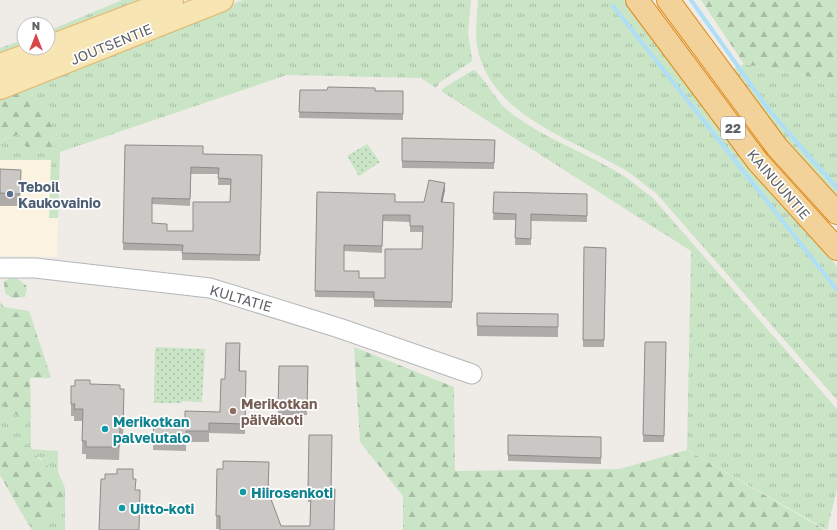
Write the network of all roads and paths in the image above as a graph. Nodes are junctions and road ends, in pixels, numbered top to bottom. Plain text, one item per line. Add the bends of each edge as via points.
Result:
1 (172, 0) edge
2 (222, 0) edge
3 (637, 0) edge
4 (668, 0) edge
5 (56, 45) edge
6 (25, 56) edge
7 (0, 65) edge
8 (0, 88) edge
9 (837, 213) edge
10 (837, 249) edge
11 (0, 268) edge
12 (472, 374) dead end

1 - 5 main road, JOUTSENTIE
2 - 8 main road, JOUTSENTIE
3 - 10 highway, KAINUUNTIE / 22 via 758,162
4 - 9 highway, KAINUUNTIE / 22 via 777,147
6 - 7 main road, JOUTSENTIE
11 - 12 street, KULTATIE via 43,269 210,288 339,328

